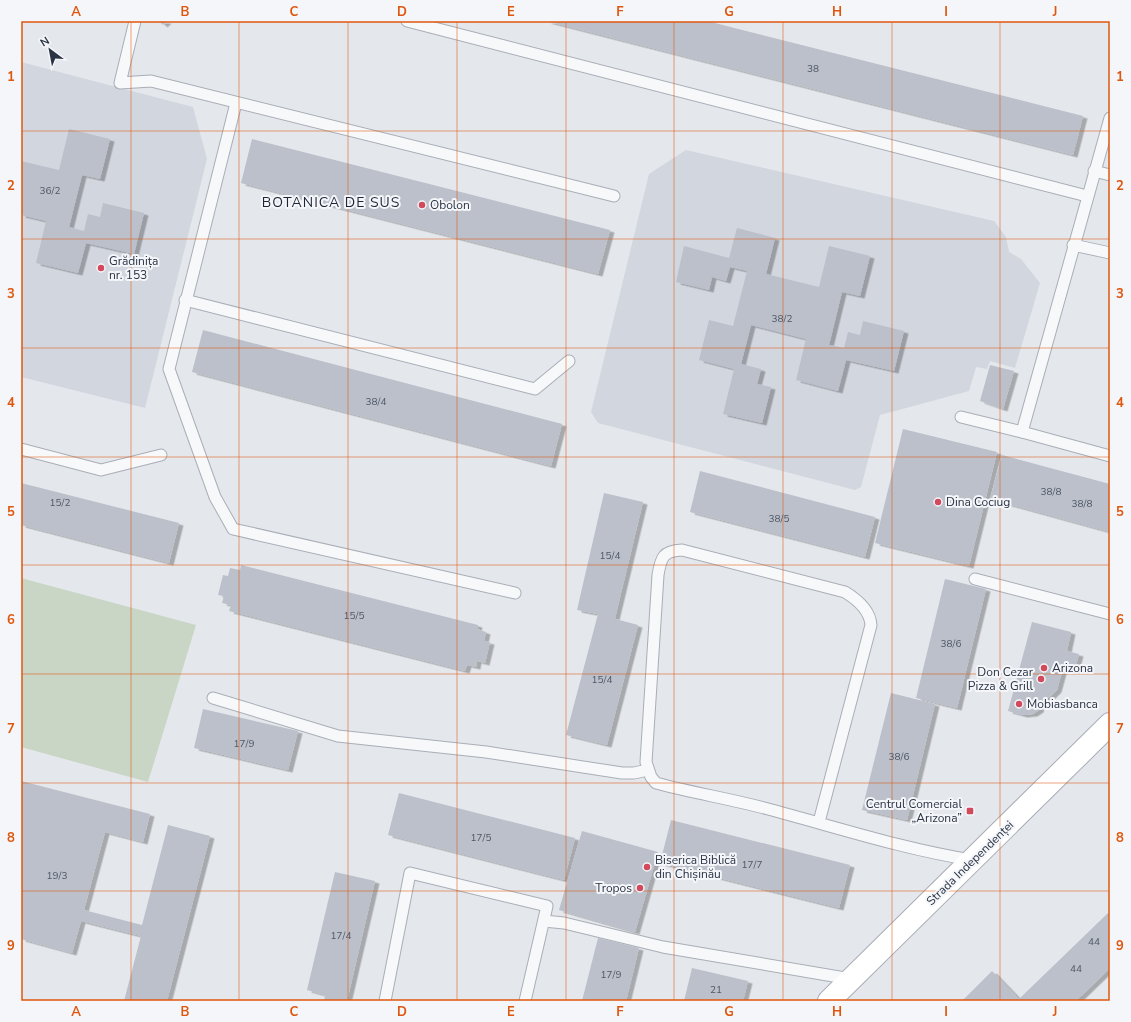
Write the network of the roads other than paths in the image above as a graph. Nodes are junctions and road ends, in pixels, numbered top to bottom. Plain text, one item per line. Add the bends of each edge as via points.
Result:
1 (135, 21) edge
2 (407, 21) edge
3 (236, 103) junction
4 (1110, 118) edge
5 (1094, 171) junction
6 (1110, 176) edge
7 (614, 196) dead end
8 (1087, 196) junction
9 (1074, 245) junction
10 (1110, 254) edge
11 (185, 300) junction
12 (570, 361) dead end
13 (961, 417) dead end
14 (1022, 432) junction
15 (21, 449) edge
16 (160, 455) dead end
17 (1110, 456) edge
18 (975, 579) dead end
19 (516, 593) dead end
20 (1110, 614) edge
21 (213, 698) dead end
22 (1110, 724) edge
23 (648, 770) junction
24 (819, 822) junction
25 (972, 860) junction
26 (544, 921) junction
27 (851, 979) junction
28 (385, 1001) edge
29 (524, 1001) edge
30 (829, 1001) edge

1 - 3 lane via 120,83 151,81
2 - 8 lane
3 - 7 lane
3 - 11 lane
4 - 5 lane
5 - 6 lane
5 - 8 lane
8 - 9 lane
9 - 10 lane
9 - 14 lane
11 - 12 lane via 535,389
11 - 19 lane via 169,369 215,497 233,529
13 - 14 lane
14 - 17 lane
15 - 16 lane via 101,470
18 - 20 lane
21 - 23 lane via 338,736 486,752 622,773
22 - 25 main road, Strada Independenței
23 - 24 lane via 656,783
23 - 24 lane via 646,762 658,575 660,560 664,555 672,550 682,550 845,592 864,607 871,625
24 - 25 lane
25 - 27 main road, Strada Independenței
26 - 27 lane via 564,923 663,947
26 - 28 lane via 547,906 410,873
26 - 29 lane
27 - 30 main road, Strada Independenței

